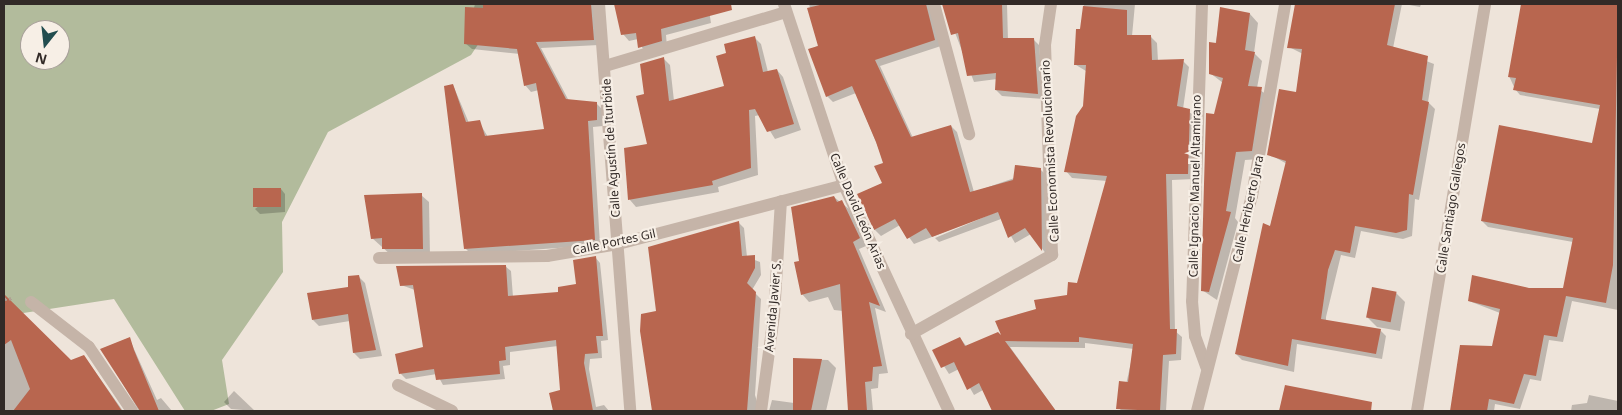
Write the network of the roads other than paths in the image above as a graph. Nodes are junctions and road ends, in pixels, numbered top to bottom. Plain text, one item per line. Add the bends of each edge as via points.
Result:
1 (599, 4) edge
2 (934, 4) edge
3 (1051, 4) edge
4 (1202, 4) edge
5 (1285, 4) edge
6 (1485, 4) edge
7 (785, 8) edge
8 (605, 66) junction
9 (970, 134) dead end
10 (844, 185) junction
11 (781, 201) junction
12 (618, 244) junction
13 (378, 258) dead end
14 (31, 302) dead end
15 (911, 334) junction
16 (1206, 367) junction
17 (398, 385) dead end
18 (132, 411) edge
19 (452, 411) edge
20 (630, 411) edge
21 (762, 411) edge
22 (949, 411) edge
23 (1197, 411) edge
24 (1417, 411) edge

1 - 8 street, Calle Agustín de Iturbide
2 - 9 street
3 - 15 street, Calle Economista Revolucionario via 1045,45 1052,255
4 - 16 street, Calle Ignacio Manuel Altamirano via 1192,301 1195,336
5 - 16 street, Calle Heriberto Jara via 1252,196
6 - 24 street, Calle Santiago Gallegos
7 - 8 street
7 - 10 street, Calle David León Arias
8 - 12 street, Calle Agustín de Iturbide
10 - 11 street, Calle Portes Gil
10 - 15 street, Calle David León Arias
11 - 12 street, Calle Portes Gil
11 - 21 street, Avenida Javier S. via 774,315
12 - 13 street, Calle Portes Gil via 547,256
12 - 20 street, Calle Agustín de Iturbide
14 - 18 street via 90,347
15 - 22 street, Calle David León Arias
16 - 23 street, Calle Heriberto Jara
17 - 19 street

